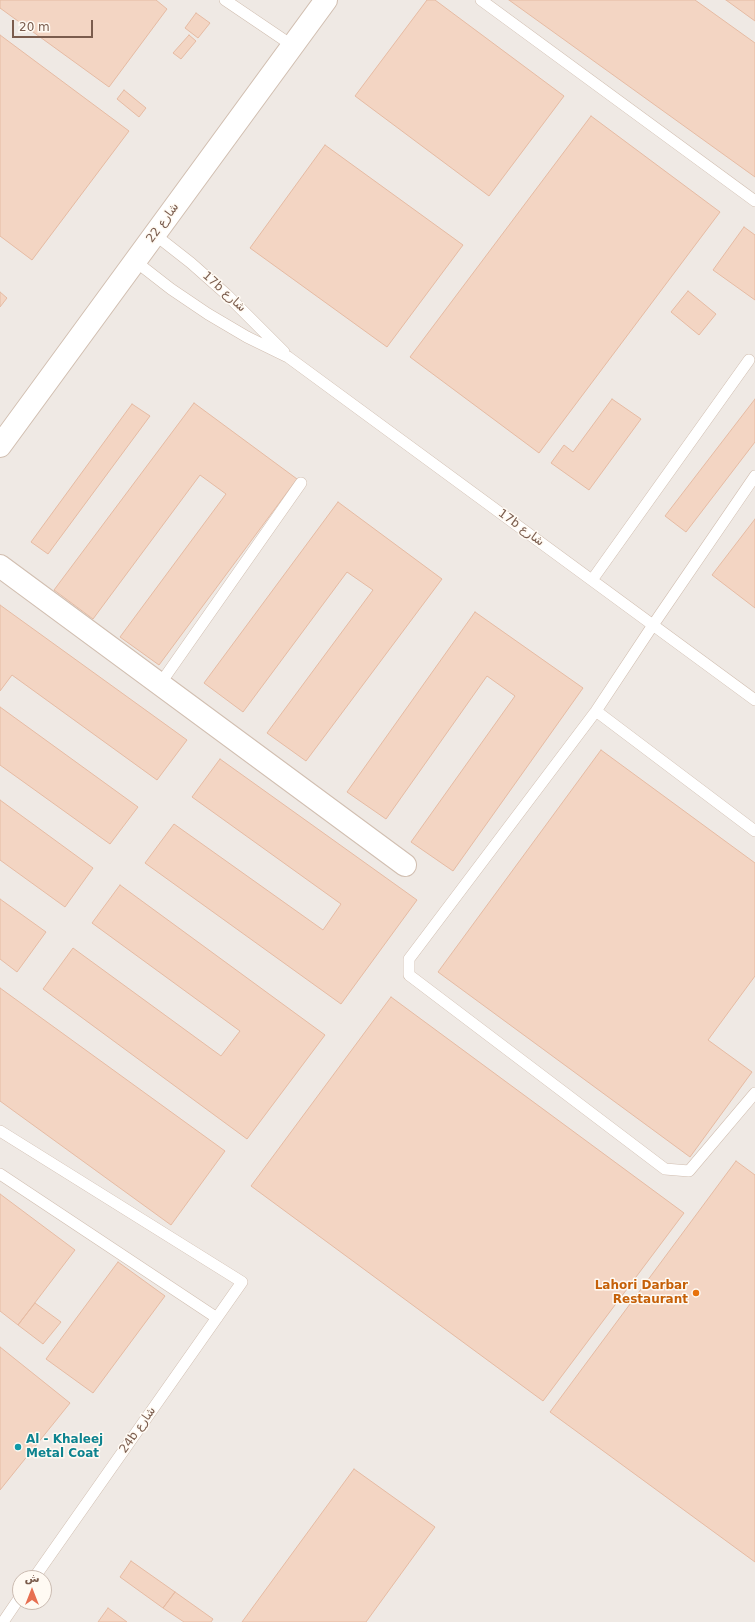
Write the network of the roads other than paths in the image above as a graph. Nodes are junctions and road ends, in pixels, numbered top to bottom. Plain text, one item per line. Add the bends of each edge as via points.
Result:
1 (225, 0) edge
2 (326, 0) edge
3 (481, 0) edge
4 (292, 46) junction
5 (755, 201) edge
6 (154, 234) junction
7 (135, 261) junction
8 (288, 357) junction
9 (749, 360) dead end
10 (0, 446) edge
11 (755, 476) edge
12 (301, 483) dead end
13 (0, 566) edge
14 (592, 580) junction
15 (653, 625) junction
16 (160, 684) junction
17 (755, 700) edge
18 (596, 711) junction
19 (755, 831) edge
20 (405, 865) dead end
21 (755, 1093) edge
22 (0, 1131) edge
23 (0, 1174) edge
24 (217, 1318) junction
25 (40, 1570) edge
26 (12, 1609) edge
27 (3, 1622) edge

1 - 4 lane
2 - 4 street, شارع 22
3 - 5 lane
4 - 6 street, شارع 22
6 - 7 street, شارع 22
6 - 8 lane, 17b شارع via 226,294
7 - 8 lane, 17b شارع via 208,314
7 - 10 street, شارع 22
8 - 14 lane, 17b شارع
9 - 14 lane
11 - 15 lane
12 - 16 lane
13 - 16 street
14 - 15 lane, 17b شارع
15 - 17 lane, 17b شارع
15 - 18 lane
16 - 20 street
18 - 19 lane
18 - 21 lane via 409,959 409,975 665,1169 689,1171
22 - 24 lane, 24b شارع via 242,1282
23 - 24 lane
24 - 25 lane, 24b شارع
26 - 27 lane

